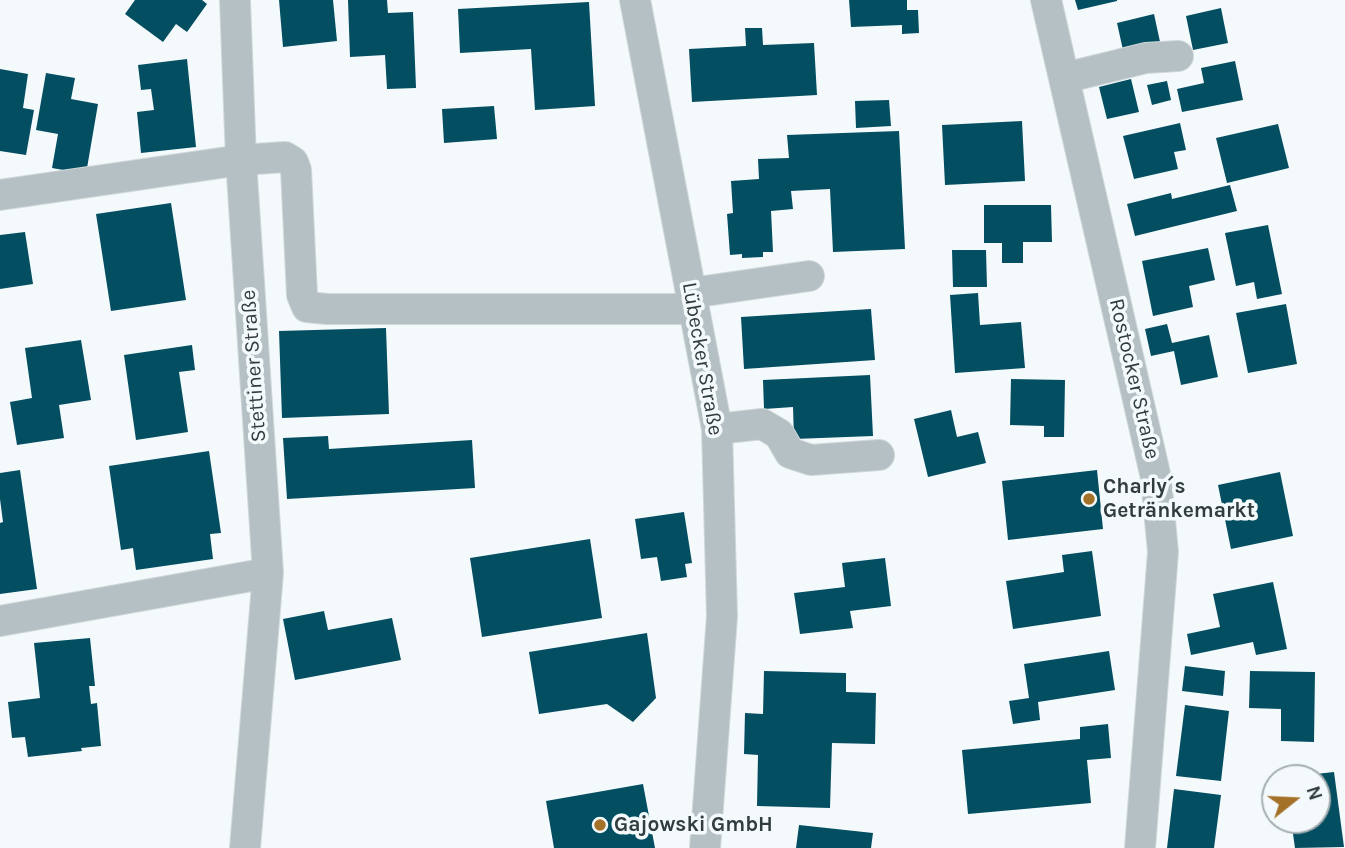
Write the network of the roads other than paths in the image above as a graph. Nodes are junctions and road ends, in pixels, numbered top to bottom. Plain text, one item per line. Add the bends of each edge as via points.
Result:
1 (235, 0) edge
2 (635, 0) edge
3 (1046, 0) edge
4 (1178, 57) dead end
5 (1064, 78) junction
6 (241, 160) junction
7 (0, 195) edge
8 (809, 276) dead end
9 (692, 301) junction
10 (717, 429) junction
11 (879, 455) dead end
12 (268, 573) junction
13 (0, 621) edge
14 (245, 848) edge
15 (705, 848) edge
16 (1140, 848) edge

1 - 6 street, Stettiner Straße
2 - 9 street, Lübecker Straße
3 - 5 street, Rostocker Straße
4 - 5 street via 1146,58
5 - 16 street, Rostocker Straße via 1157,490 1163,552
6 - 7 street
6 - 9 street via 285,157 293,162 302,295 307,307
6 - 12 street, Stettiner Straße
8 - 9 street
9 - 10 street, Lübecker Straße
10 - 11 street via 762,424 779,434 790,453 811,460
10 - 15 street, Lübecker Straße via 722,616
12 - 13 street
12 - 14 street, Stettiner Straße

